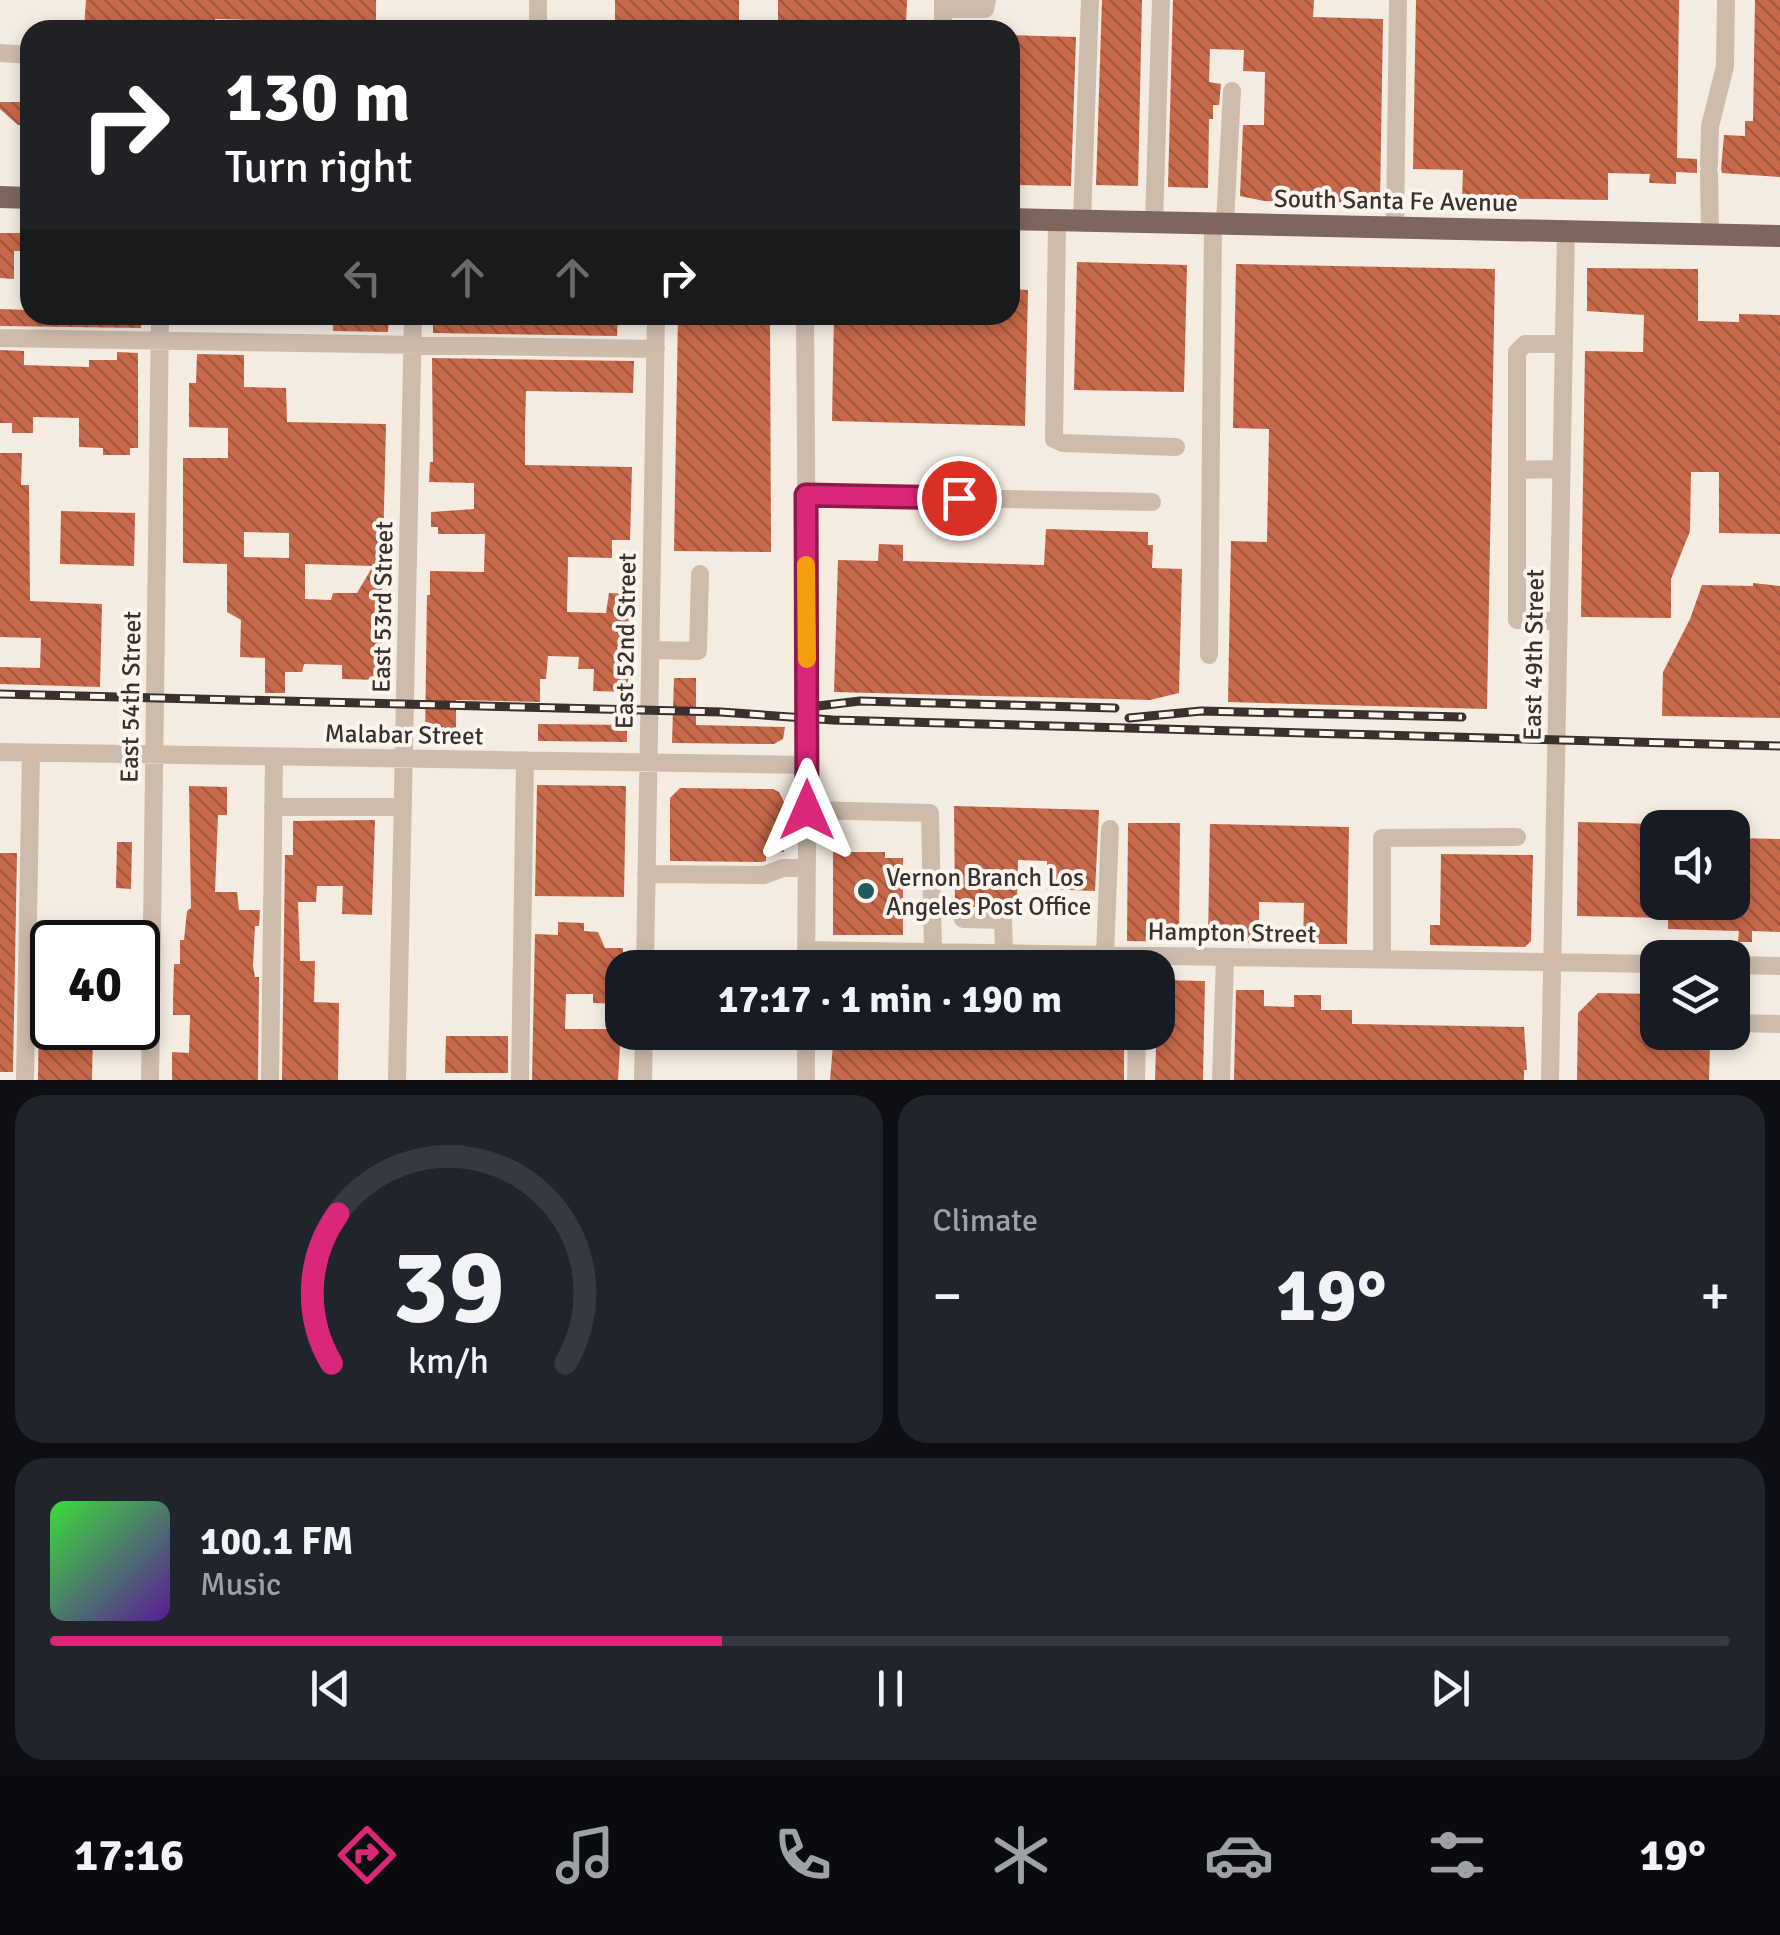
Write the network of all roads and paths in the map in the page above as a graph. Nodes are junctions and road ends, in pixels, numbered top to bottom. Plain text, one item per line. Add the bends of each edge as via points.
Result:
1 (987, 0) edge
2 (1090, 0) edge
3 (1161, 0) edge
4 (1389, 0) edge
5 (1398, 0) edge
6 (1726, 0) edge
7 (943, 4) edge
8 (1232, 91) dead end
9 (1020, 219) edge
10 (1058, 220) junction
11 (1082, 220) junction
12 (1154, 222) junction
13 (1219, 223) junction
14 (1395, 227) junction
15 (1566, 231) junction
16 (1710, 234) junction
17 (1780, 236) edge
18 (160, 325) edge
19 (413, 325) edge
20 (656, 325) edge
21 (805, 325) edge
22 (0, 338) edge
23 (160, 341) junction
24 (1564, 344) junction
25 (412, 346) junction
26 (656, 349) junction
27 (1176, 447) dead end
28 (1562, 469) junction
29 (1517, 470) junction
30 (806, 495) junction
31 (1152, 502) dead end
32 (700, 574) dead end
33 (1558, 621) junction
34 (650, 650) junction
35 (1209, 655) dead end
36 (0, 752) edge
37 (31, 753) junction
38 (154, 755) junction
39 (274, 757) junction
40 (404, 758) junction
41 (525, 760) junction
42 (648, 762) junction
43 (807, 764) junction
44 (272, 807) junction
45 (403, 807) junction
46 (807, 810) junction
47 (1110, 829) dead end
48 (1517, 837) dead end
49 (806, 868) junction
50 (646, 874) junction
51 (963, 919) dead end
52 (644, 950) edge
53 (806, 950) edge
54 (934, 950) edge
55 (1004, 950) edge
56 (1105, 950) edge
57 (1225, 957) junction
58 (1175, 959) edge
59 (1382, 959) junction
60 (1553, 962) junction
61 (1640, 964) edge
62 (1750, 965) edge
63 (1780, 966) edge
64 (1750, 1024) edge
65 (1780, 1024) edge
66 (644, 1050) edge
67 (806, 1050) edge
68 (1137, 1050) edge
69 (25, 1080) edge
70 (150, 1080) edge
71 (270, 1080) edge
72 (397, 1080) edge
73 (520, 1080) edge
74 (643, 1080) edge
75 (806, 1080) edge
76 (1136, 1080) edge
77 (1220, 1080) edge
78 (1550, 1080) edge

1 - 7 street via 985,9
2 - 11 street
3 - 12 street
4 - 5 street
5 - 14 street
6 - 16 street via 1724,66 1710,126
8 - 13 street
9 - 10 main road, South Santa Fe Avenue
10 - 11 main road, South Santa Fe Avenue
10 - 27 street via 1054,439
11 - 12 main road, South Santa Fe Avenue
12 - 13 main road, South Santa Fe Avenue
13 - 14 main road, South Santa Fe Avenue
13 - 35 street
14 - 15 main road, South Santa Fe Avenue
15 - 16 main road, South Santa Fe Avenue
15 - 24 street, East 49th Street
16 - 17 main road, South Santa Fe Avenue
18 - 23 street, East 54th Street
19 - 25 street, East 53rd Street
20 - 26 street, East 52nd Street
21 - 30 street
22 - 23 street
23 - 25 street
23 - 38 street, East 54th Street
24 - 28 street, East 49th Street
24 - 29 street via 1525,344 1517,352
25 - 26 street
25 - 40 street, East 53rd Street
26 - 34 street, East 52nd Street
28 - 29 street
28 - 33 street, East 49th Street
29 - 33 street via 1516,620
30 - 31 street
30 - 43 street
32 - 34 street via 698,651
33 - 60 street, East 49th Street
34 - 42 street, East 52nd Street
36 - 37 street, Malabar Street
37 - 38 street, Malabar Street
37 - 69 street
38 - 39 street, Malabar Street
38 - 70 street, East 54th Street
39 - 40 street, Malabar Street
39 - 44 street
40 - 41 street, Malabar Street
40 - 45 street, East 53rd Street
41 - 42 street, Malabar Street
41 - 73 street
42 - 43 street, Malabar Street
42 - 50 street, East 52nd Street
43 - 46 street
44 - 45 street
44 - 71 street
45 - 72 street, East 53rd Street
46 - 49 street
46 - 54 street via 930,812
47 - 56 street
48 - 59 street via 1382,838
49 - 50 street via 764,876
49 - 53 street
50 - 52 street, East 52nd Street
51 - 55 street via 1003,920
57 - 58 street, Hampton Street
57 - 59 street, Hampton Street
57 - 77 street
59 - 60 street, Hampton Street
60 - 61 street, Hampton Street
60 - 78 street, East 49th Street
62 - 63 street
64 - 65 street
66 - 74 street
67 - 75 street
68 - 76 street

